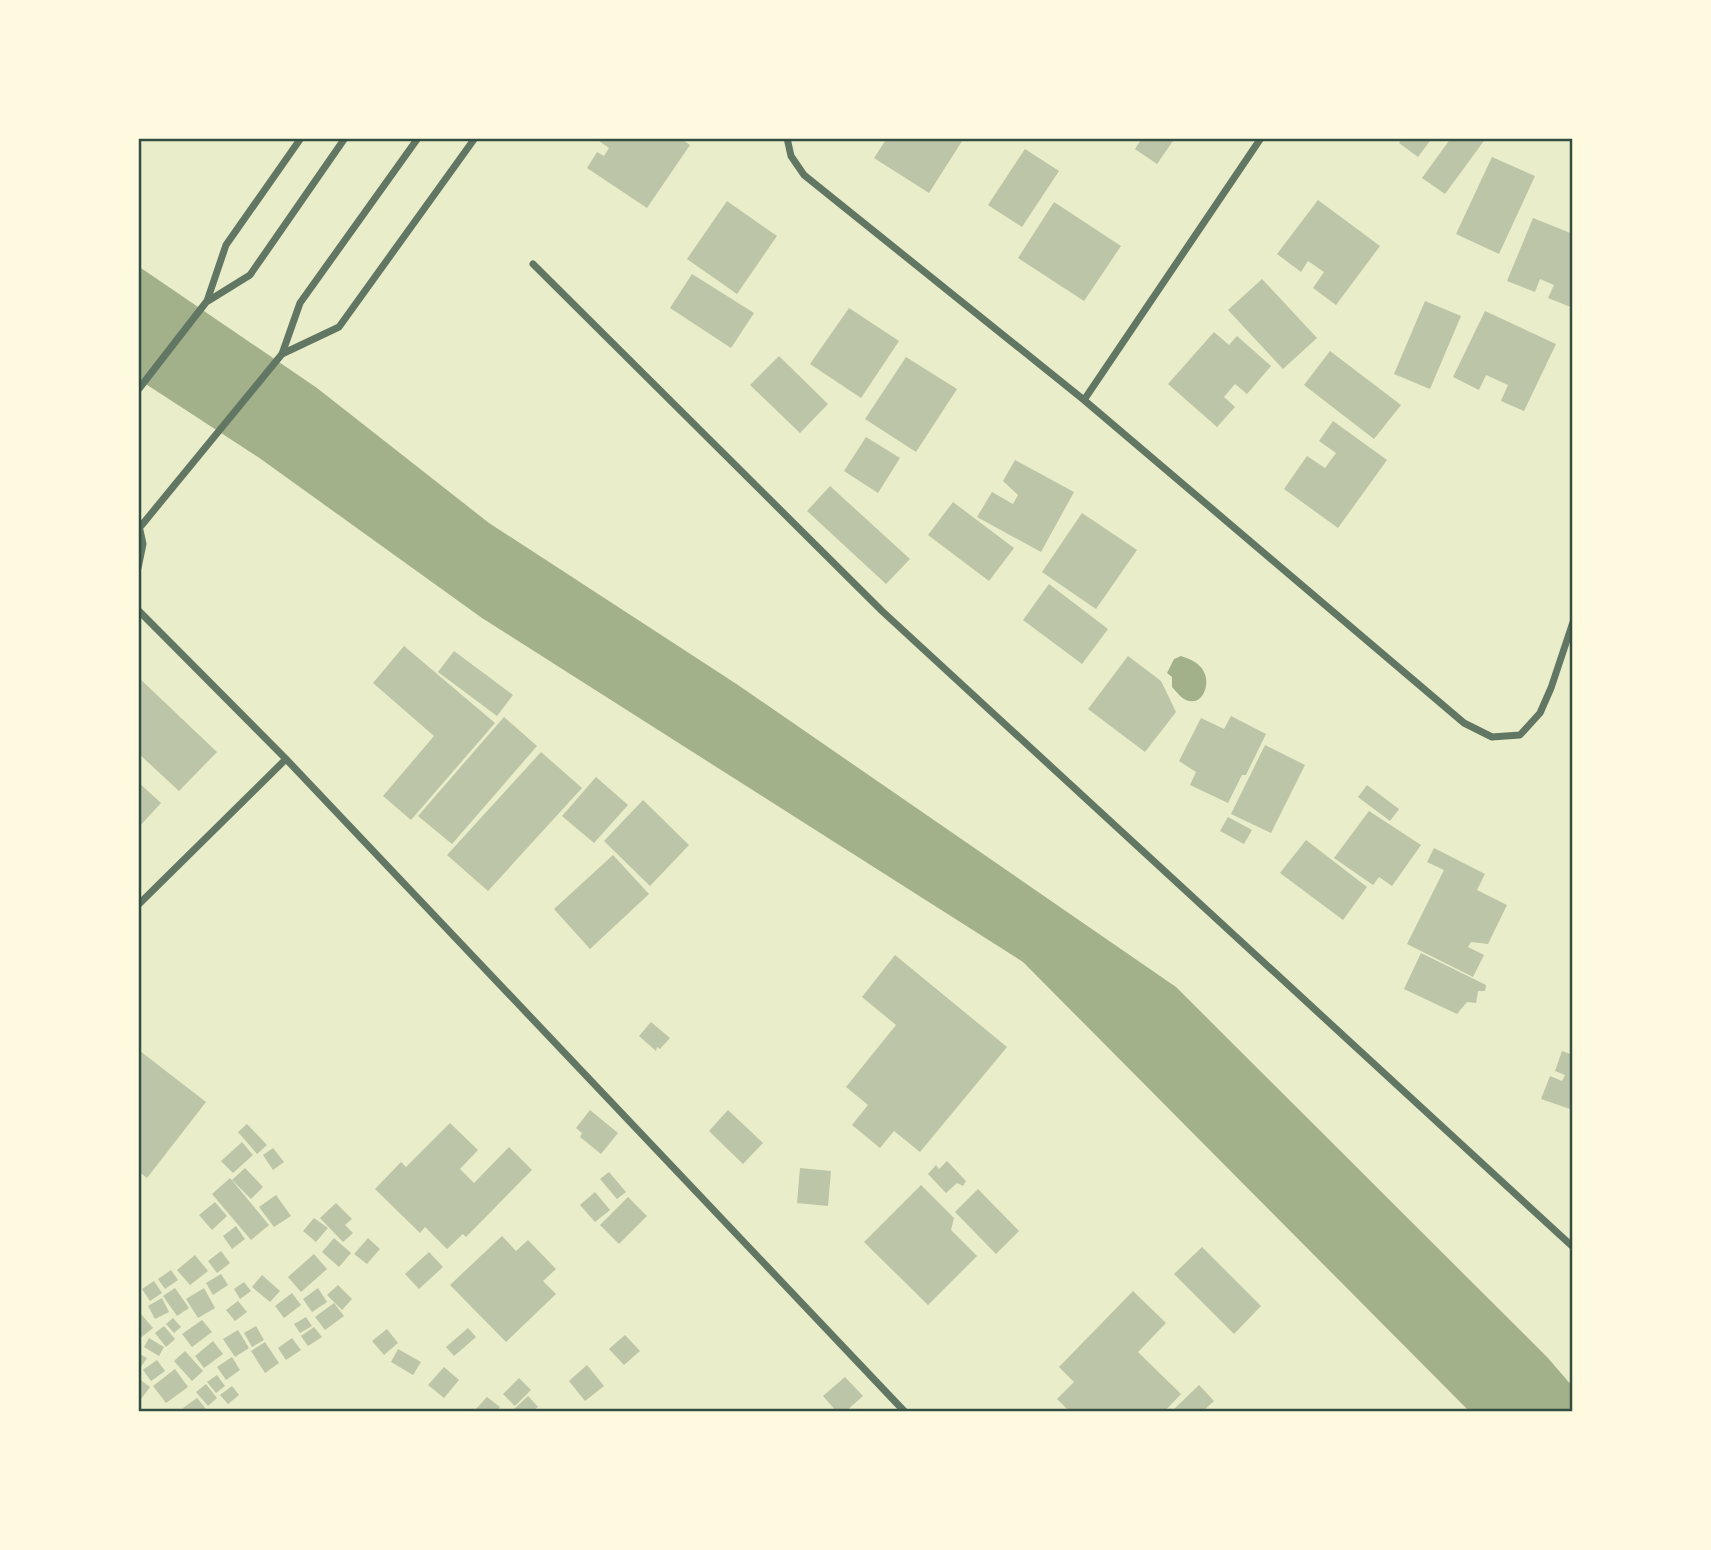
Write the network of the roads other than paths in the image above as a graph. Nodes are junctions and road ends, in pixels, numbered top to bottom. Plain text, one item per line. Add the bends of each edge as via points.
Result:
1 (301, 138) edge
2 (345, 138) edge
3 (418, 138) edge
4 (475, 138) edge
5 (787, 138) edge
6 (1261, 138) edge
7 (533, 264) dead end
8 (207, 301) junction
9 (282, 354) junction
10 (138, 390) edge
11 (1084, 400) junction
12 (139, 523) edge
13 (138, 568) edge
14 (138, 610) edge
15 (1573, 622) edge
16 (286, 759) junction
17 (138, 905) edge
18 (1573, 1247) edge
19 (905, 1412) edge

1 - 8 street via 226,245
2 - 8 street via 250,275
3 - 9 street via 300,303
4 - 9 street via 339,327
5 - 11 street via 791,156 804,175
6 - 11 street
7 - 18 street via 882,611
8 - 10 street
9 - 12 street
11 - 15 street via 1464,723 1492,737 1520,734 1540,713
12 - 13 street via 143,544
14 - 16 street
16 - 17 street
16 - 19 street

